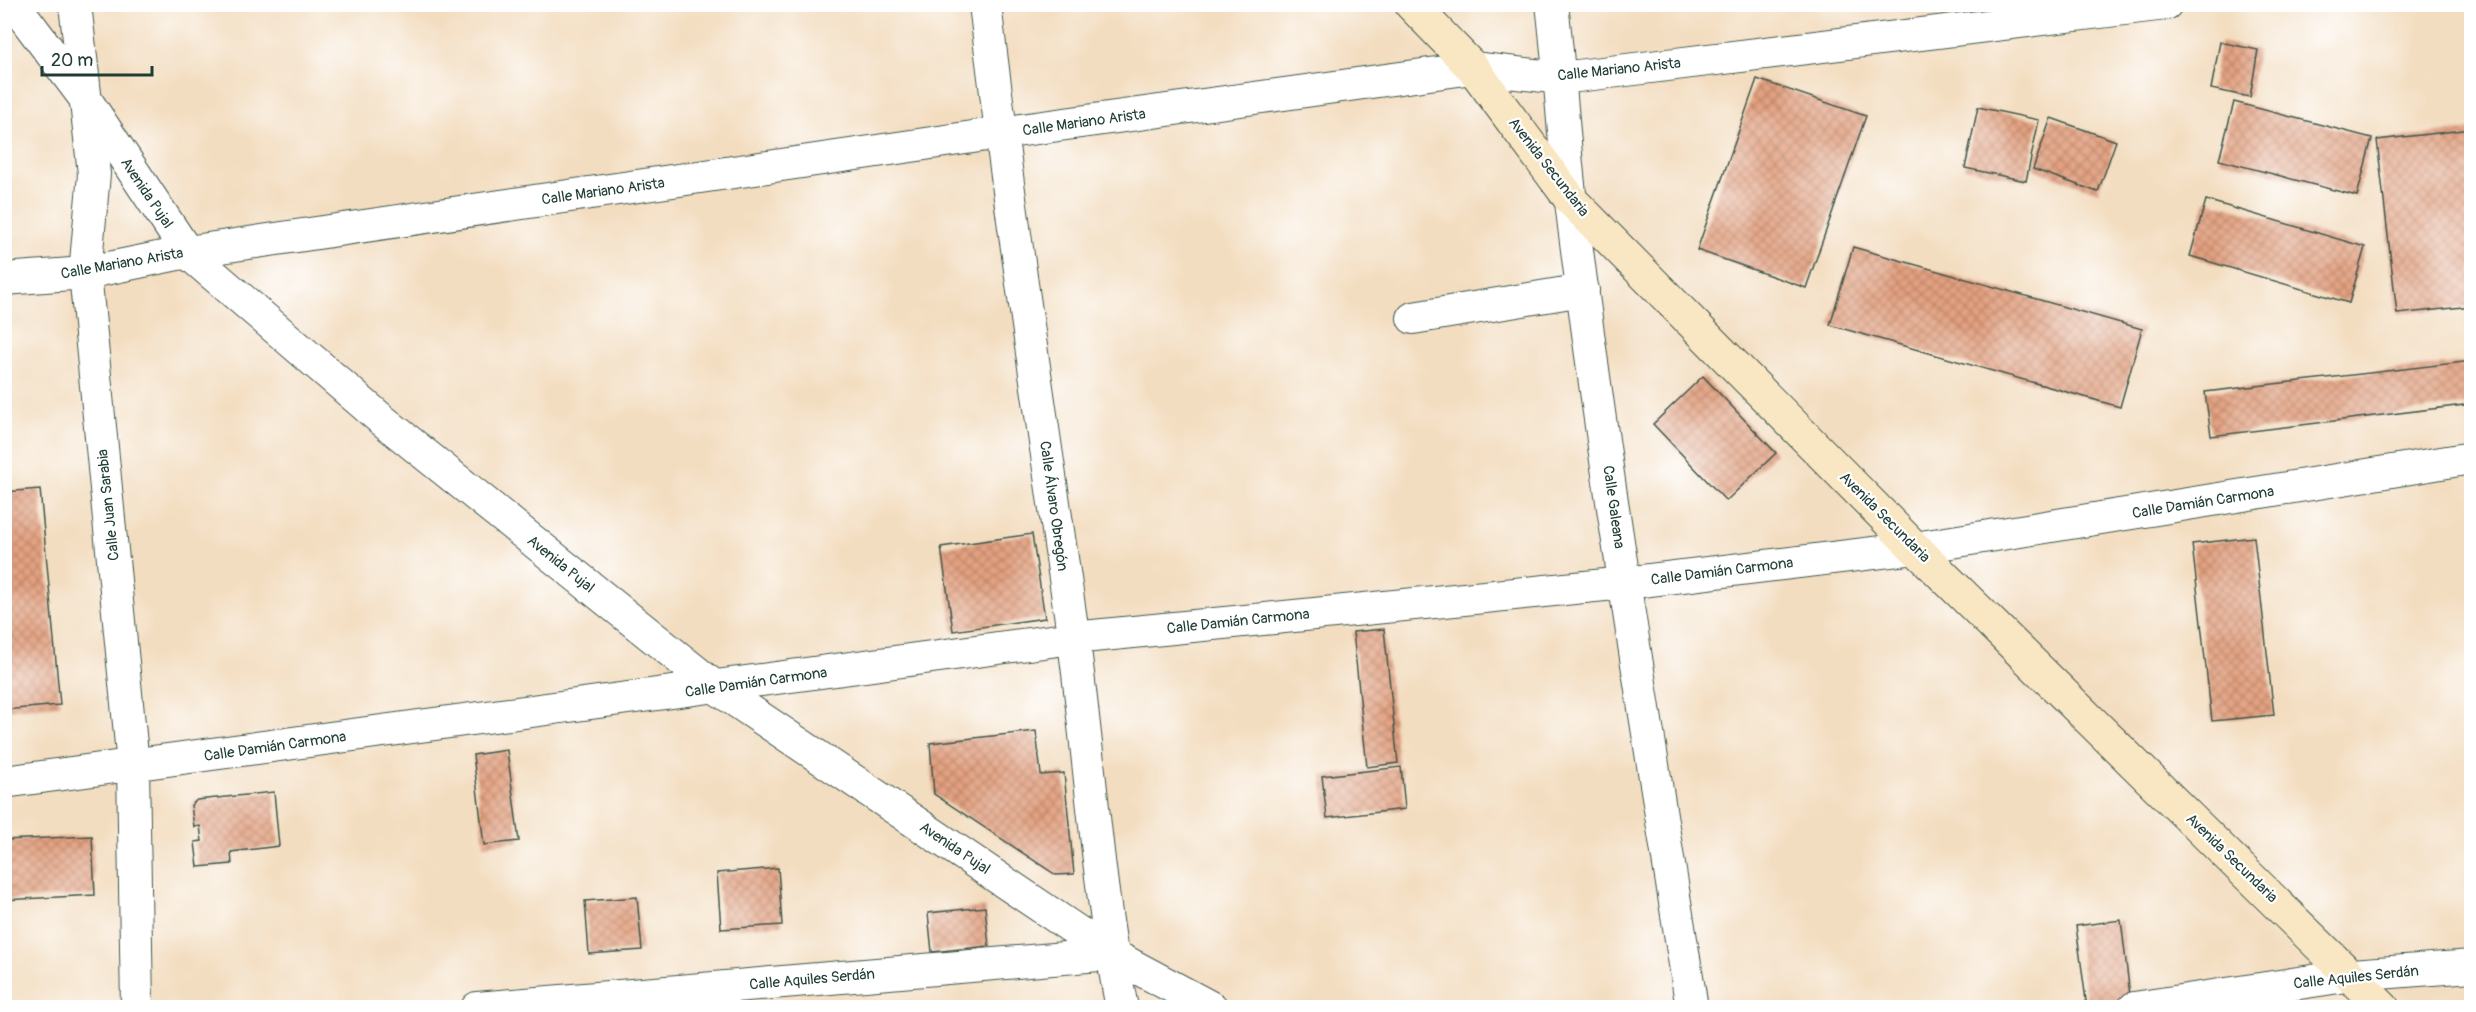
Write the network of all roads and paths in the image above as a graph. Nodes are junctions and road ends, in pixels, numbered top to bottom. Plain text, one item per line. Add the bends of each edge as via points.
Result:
1 (14, 4) edge
2 (75, 4) edge
3 (985, 4) edge
4 (1411, 4) edge
5 (1552, 4) edge
6 (2166, 4) edge
7 (1473, 68) junction
8 (1561, 78) junction
9 (84, 97) junction
10 (1000, 133) junction
11 (1571, 200) junction
12 (187, 252) junction
13 (85, 273) junction
14 (4, 279) edge
15 (1583, 290) junction
16 (1413, 318) dead end
17 (2472, 458) edge
18 (1915, 548) junction
19 (1625, 583) junction
20 (1073, 638) junction
21 (715, 687) junction
22 (133, 765) junction
23 (4, 782) edge
24 (1111, 954) junction
25 (2472, 966) edge
26 (2352, 975) junction
27 (136, 1008) edge
28 (477, 1008) edge
29 (1122, 1008) edge
30 (1212, 1008) edge
31 (1692, 1008) edge
32 (2134, 1008) edge
33 (2384, 1008) edge

1 - 9 street, Avenida Pujal
2 - 9 street, Calle Juan Sarabia
3 - 10 street, Calle Álvaro Obregón
4 - 7 street, Avenida Secundaria
5 - 8 street, Calle Galeana
6 - 8 street, Calle Mariano Arista
7 - 8 street, Calle Mariano Arista
7 - 10 street, Calle Mariano Arista
7 - 11 street, Avenida Secundaria
8 - 11 street, Calle Galeana
9 - 12 street, Avenida Pujal
9 - 13 street, Calle Juan Sarabia via 94,174
10 - 12 street, Calle Mariano Arista
10 - 20 street, Calle Álvaro Obregón
11 - 15 street, Calle Galeana
11 - 18 street, Avenida Secundaria
12 - 13 street, Calle Mariano Arista
12 - 21 street, Avenida Pujal via 381,419
13 - 14 street, Calle Mariano Arista
13 - 22 street, Calle Juan Sarabia
15 - 16 street
15 - 19 street, Calle Galeana
17 - 18 street, Calle Damián Carmona
18 - 19 street, Calle Damián Carmona
18 - 26 street, Avenida Secundaria
19 - 20 street, Calle Damián Carmona
19 - 31 street, Calle Galeana
20 - 21 street, Calle Damián Carmona
20 - 24 street, Calle Álvaro Obregón
21 - 22 street, Calle Damián Carmona
21 - 24 street, Avenida Pujal
22 - 23 street, Calle Damián Carmona
22 - 27 street, Calle Juan Sarabia
24 - 28 street, Calle Aquiles Serdán
24 - 29 street, Calle Álvaro Obregón
24 - 30 street, Avenida Pujal
25 - 26 street, Calle Aquiles Serdán
26 - 32 street, Calle Aquiles Serdán
26 - 33 street, Avenida Secundaria

